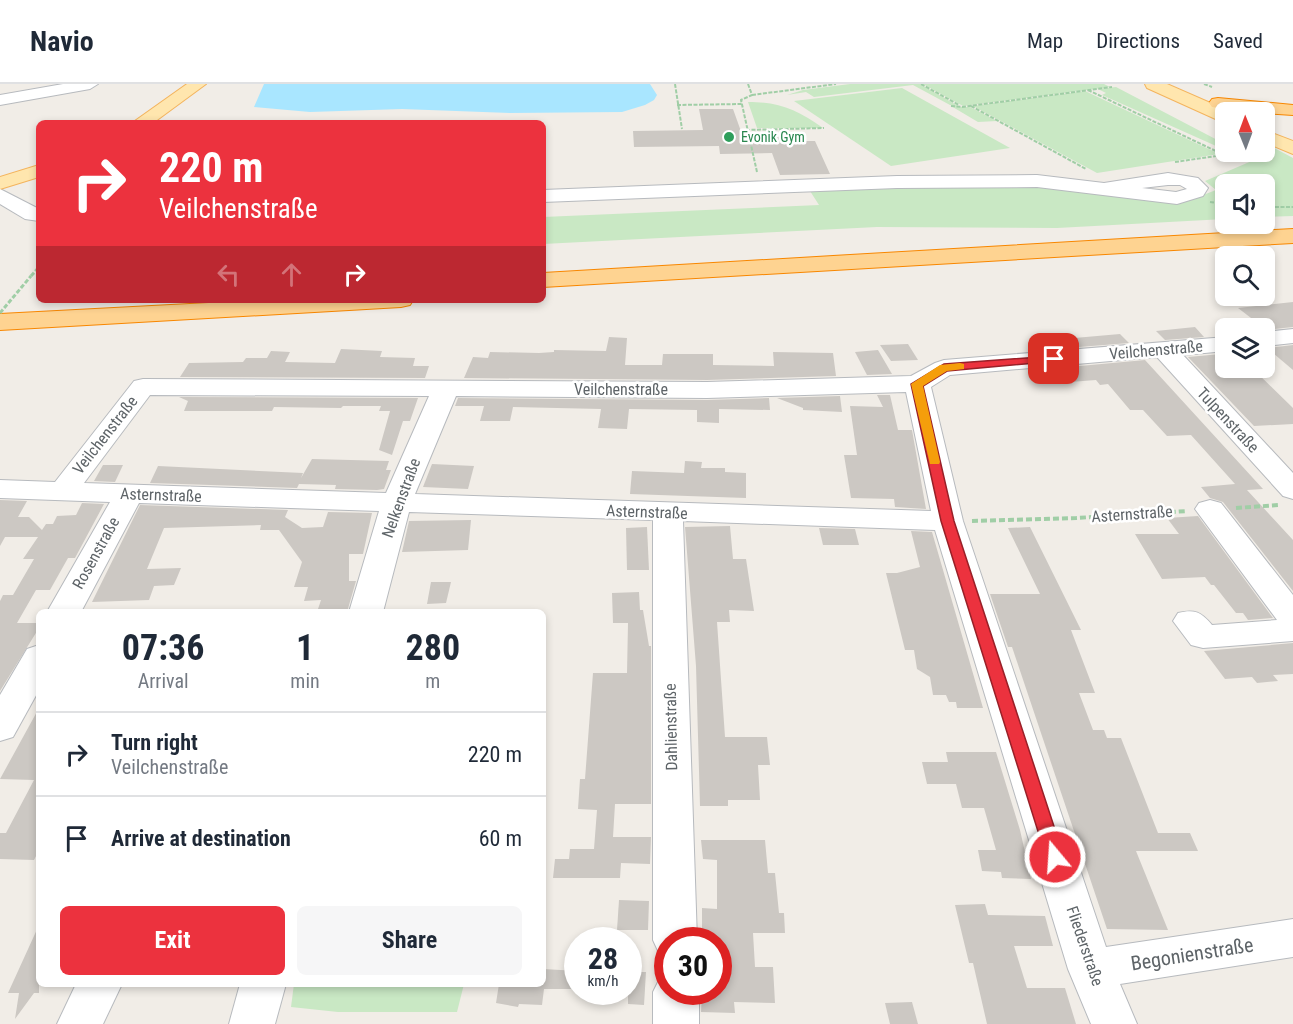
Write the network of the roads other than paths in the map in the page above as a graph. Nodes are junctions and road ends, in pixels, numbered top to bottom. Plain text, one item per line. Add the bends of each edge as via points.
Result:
1 (198, 84) edge
2 (1153, 84) edge
3 (1175, 84) edge
4 (80, 85) edge
5 (0, 100) edge
6 (1215, 106) edge
7 (1215, 107) edge
8 (1275, 109) edge
9 (1293, 110) edge
10 (1293, 115) edge
11 (1275, 117) edge
12 (145, 120) edge
13 (1293, 120) edge
14 (1275, 122) edge
15 (1275, 129) edge
16 (1293, 138) edge
17 (1275, 140) edge
18 (1293, 148) edge
19 (36, 172) edge
20 (1100, 182) road end
21 (0, 183) edge
22 (0, 195) edge
23 (546, 196) edge
24 (36, 214) edge
25 (1293, 236) edge
26 (1293, 250) edge
27 (546, 280) edge
28 (546, 292) edge
29 (131, 303) edge
30 (346, 303) edge
31 (0, 311) edge
32 (0, 322) edge
33 (1293, 336) edge
34 (1275, 338) edge
35 (1215, 345) edge
36 (1164, 350) junction
37 (917, 384) junction
38 (446, 388) junction
39 (0, 489) edge
40 (63, 491) junction
41 (129, 494) junction
42 (1287, 497) edge
43 (396, 504) junction
44 (1210, 509) road end
45 (668, 513) junction
46 (948, 521) junction
47 (66, 609) edge
48 (367, 609) edge
49 (1293, 618) edge
50 (1190, 621) dead end
51 (1293, 630) edge
52 (36, 662) edge
53 (0, 728) edge
54 (675, 927) edge
55 (1293, 938) edge
56 (1091, 969) junction
57 (98, 987) edge
58 (262, 987) edge
59 (676, 1005) edge
60 (80, 1024) edge
61 (252, 1024) edge
62 (676, 1024) edge
63 (1114, 1024) edge

1 - 12 main road
2 - 7 main road
3 - 6 main road
4 - 5 street
8 - 9 highway
10 - 11 highway
13 - 14 highway
15 - 16 main road
17 - 18 main road
19 - 21 main road
20 - 23 street via 897,182
22 - 24 street
25 - 27 highway
26 - 28 highway
29 - 31 highway
30 - 32 highway
33 - 34 street
35 - 36 street, Veilchenstraße
36 - 37 street, Veilchenstraße via 944,368
36 - 42 street, Tulpenstraße
37 - 38 street, Veilchenstraße via 707,390
37 - 46 street, Fliederstraße
38 - 40 street, Veilchenstraße via 143,387
38 - 43 street, Nelkenstraße
39 - 40 street, Asternstraße
40 - 41 street, Asternstraße
41 - 43 street, Asternstraße
41 - 47 street, Rosenstraße
43 - 45 street, Asternstraße
43 - 48 street, Nelkenstraße
44 - 49 street
45 - 46 street, Asternstraße
45 - 54 street, Dahlienstraße
46 - 56 street, Fliederstraße
50 - 51 street via 1203,637
52 - 53 street
55 - 56 street, Begonienstraße
56 - 63 street, Fliederstraße
57 - 60 street
58 - 61 street
59 - 62 street

